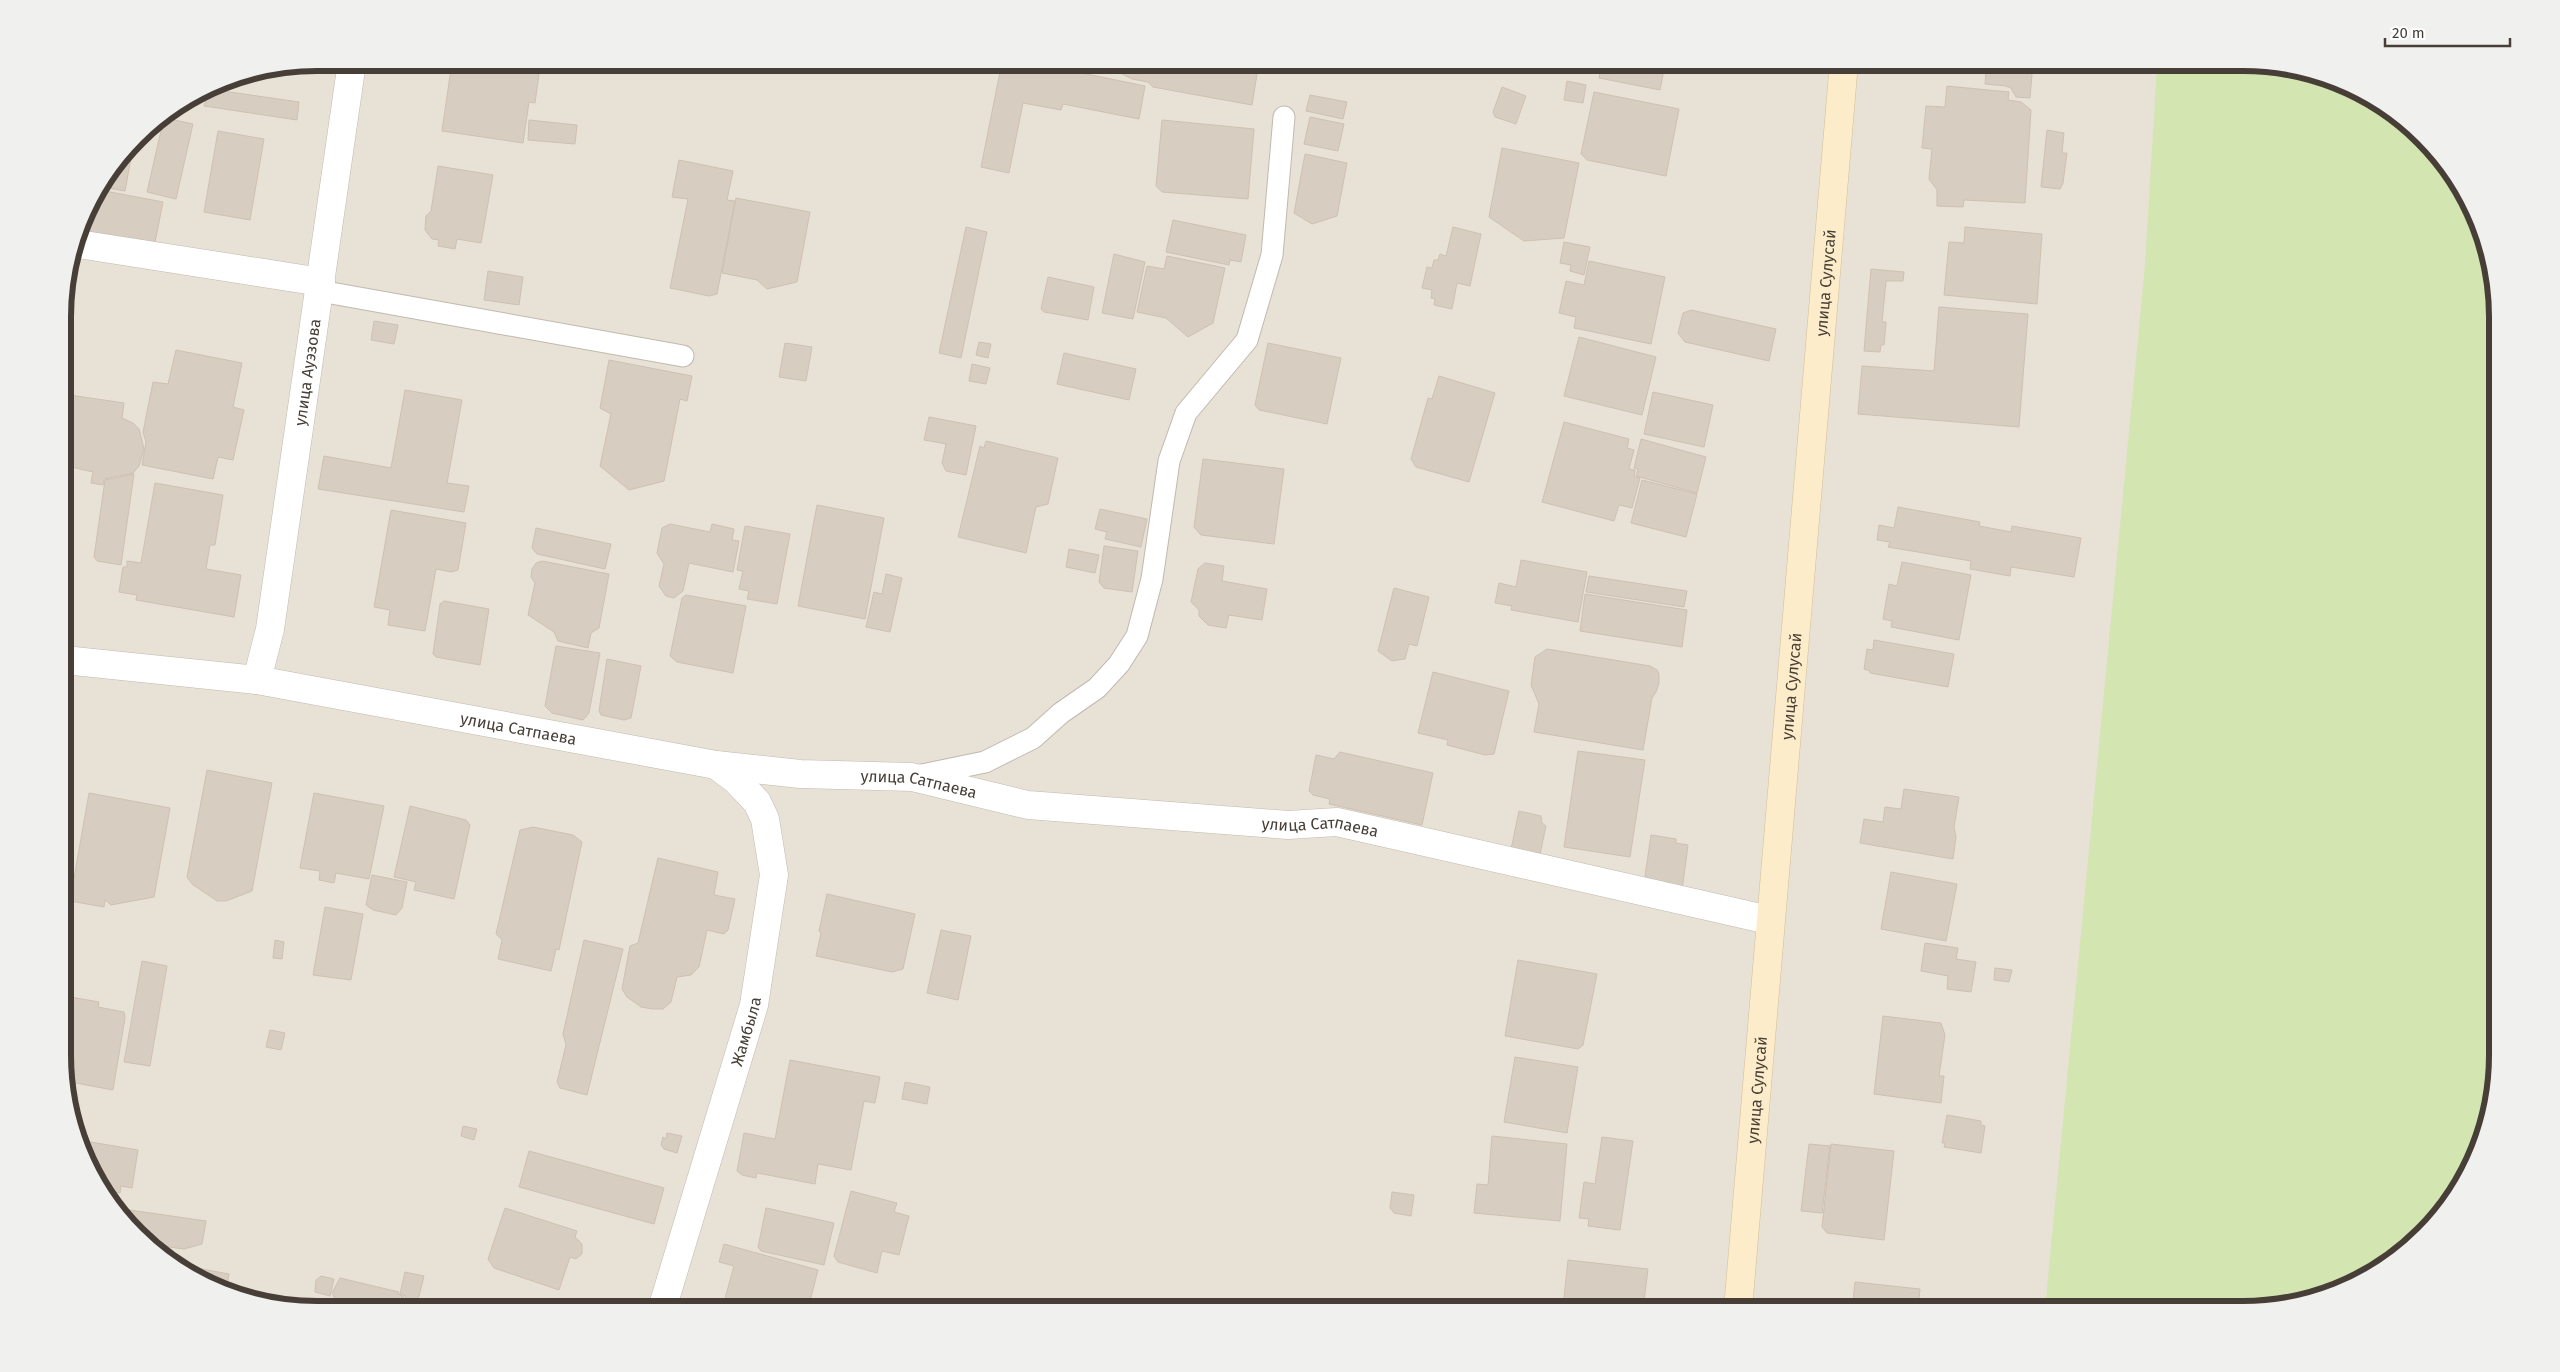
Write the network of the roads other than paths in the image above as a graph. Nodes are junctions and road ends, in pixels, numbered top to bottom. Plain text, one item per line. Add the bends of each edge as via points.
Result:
1 (351, 71) edge
2 (1843, 71) edge
3 (1284, 117) dead end
4 (82, 245) edge
5 (320, 287) junction
6 (683, 356) dead end
7 (71, 661) edge
8 (257, 680) junction
9 (716, 765) junction
10 (912, 777) junction
11 (1769, 920) junction
12 (664, 1301) edge
13 (1739, 1301) edge

1 - 5 street, улица Ауэзова
2 - 11 main road, улица Сулусай
3 - 10 lane via 1272,256 1247,340 1186,413 1169,461 1152,579 1137,636 1119,664 1097,688 1033,738 985,762
4 - 5 street
5 - 6 lane
5 - 8 street, улица Ауэзова via 270,629
7 - 8 street, улица Сатпаева
8 - 9 street, улица Сатпаева
9 - 10 street, улица Сатпаева via 800,774
9 - 12 street, Жамбыла via 757,802 765,820 774,874 754,1005
10 - 11 street, улица Сатпаева via 1028,805 1288,825 1337,822
11 - 13 main road, улица Сулусай

